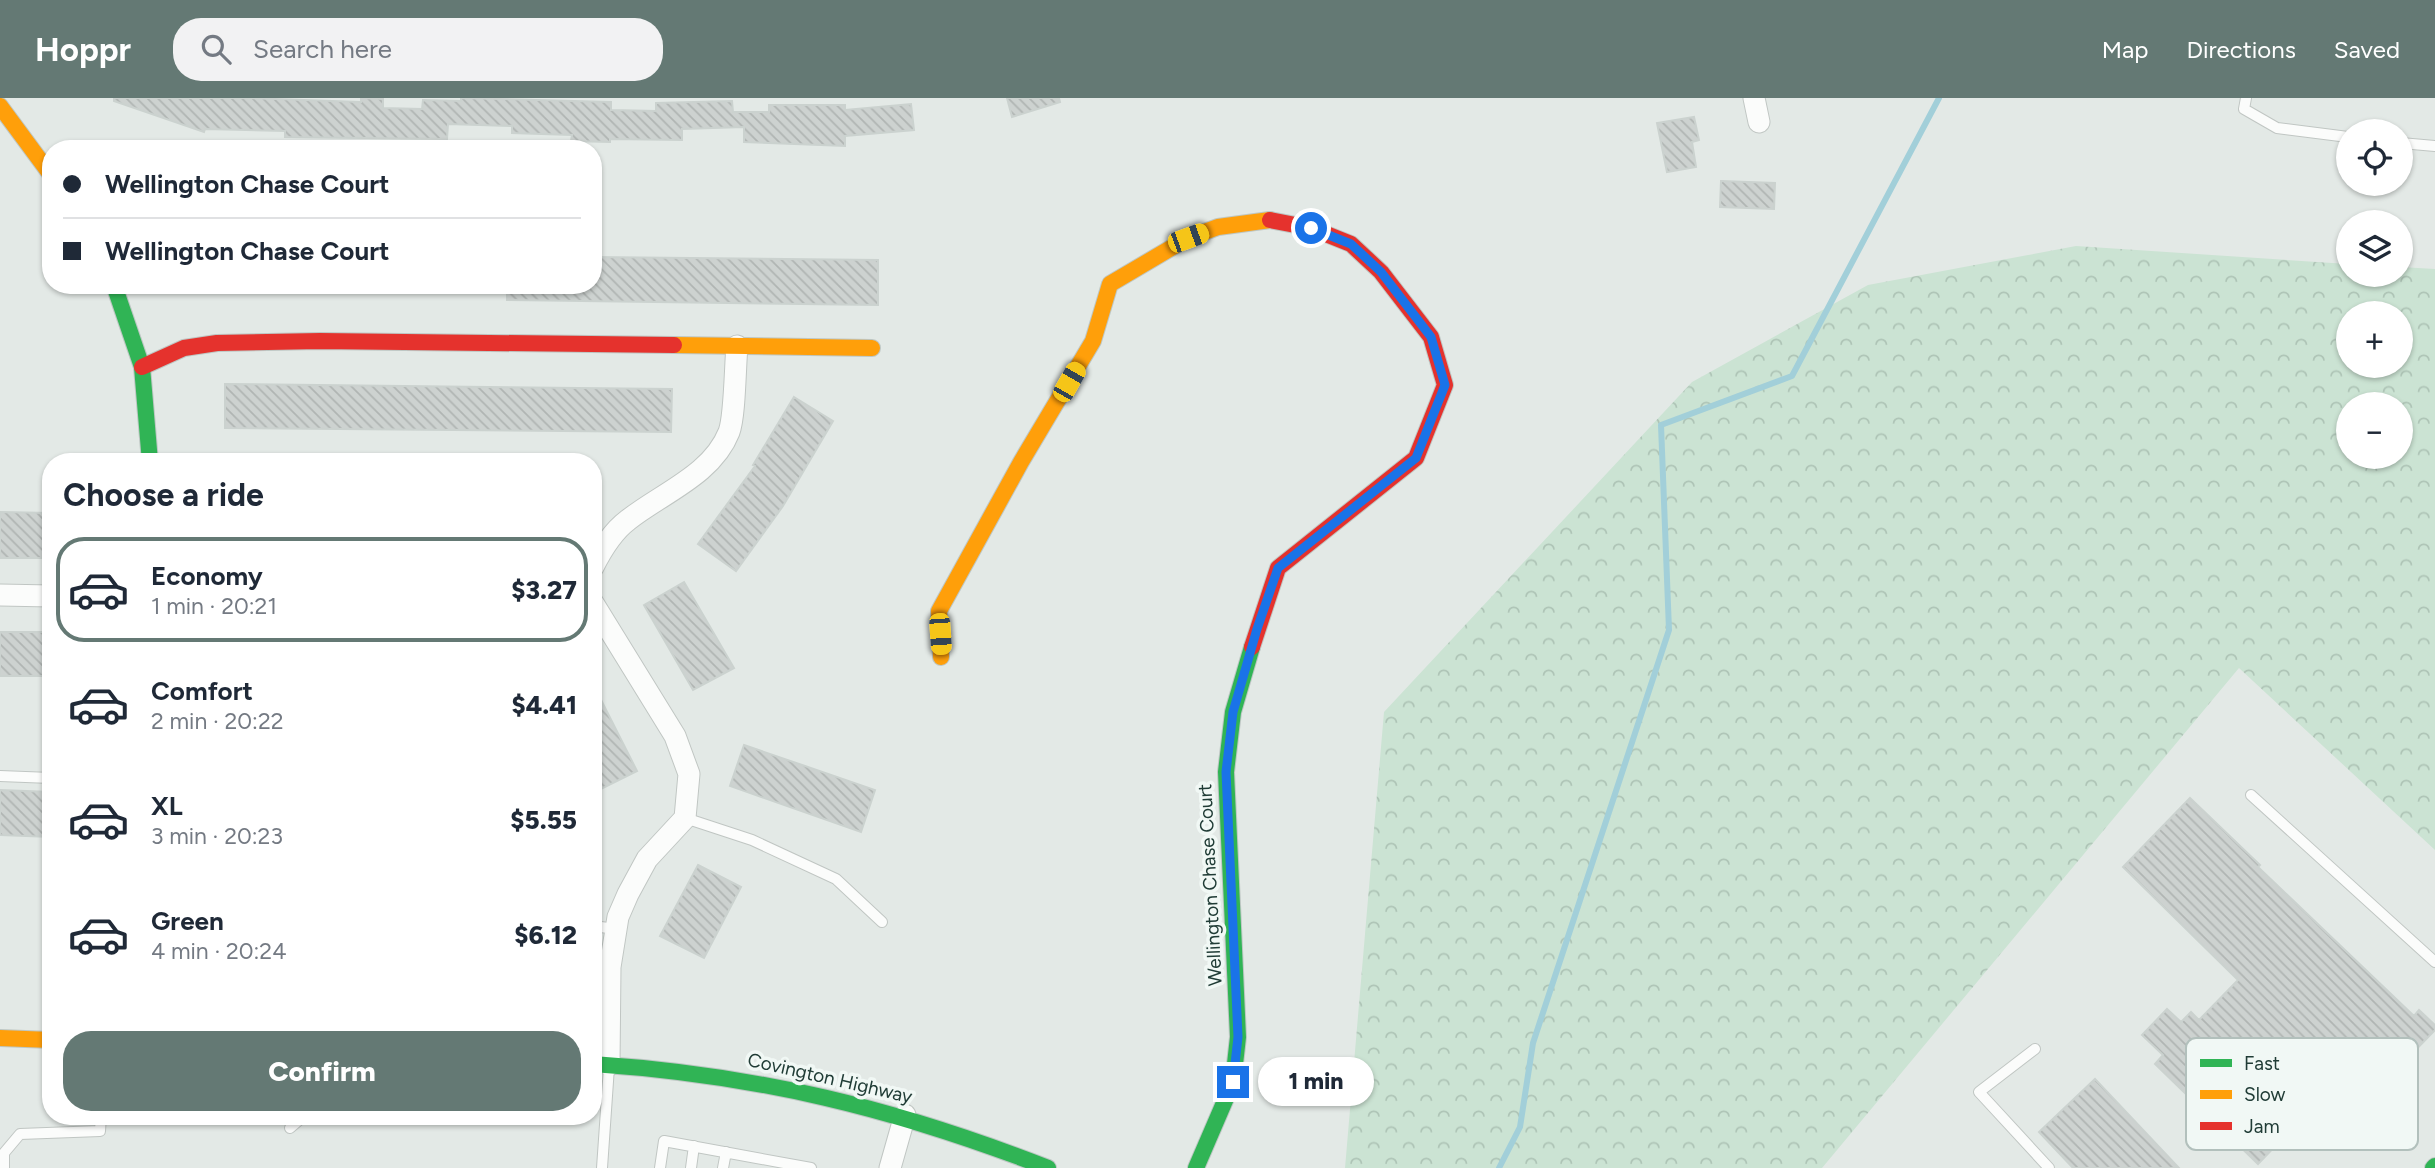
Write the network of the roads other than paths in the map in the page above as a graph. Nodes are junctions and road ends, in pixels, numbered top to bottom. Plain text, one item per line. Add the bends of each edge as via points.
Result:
1 (1754, 98) edge
2 (2246, 98) edge
3 (0, 106) edge
4 (1759, 122) dead end
5 (2336, 135) edge
6 (2413, 145) edge
7 (2435, 146) edge
8 (42, 163) edge
9 (117, 294) edge
10 (737, 346) junction
11 (872, 348) dead end
12 (142, 367) junction
13 (149, 453) edge
14 (602, 549) edge
15 (0, 594) edge
16 (42, 596) edge
17 (602, 618) edge
18 (942, 657) dead end
19 (0, 776) edge
20 (42, 778) edge
21 (2251, 795) dead end
22 (685, 818) junction
23 (882, 922) dead end
24 (602, 927) edge
25 (616, 929) junction
26 (2435, 962) edge
27 (0, 1038) edge
28 (42, 1040) edge
29 (2035, 1049) dead end
30 (602, 1053) edge
31 (602, 1064) edge
32 (905, 1115) junction
33 (100, 1125) edge
34 (294, 1125) edge
35 (602, 1125) edge
36 (290, 1128) dead end
37 (694, 1146) junction
38 (726, 1152) junction
39 (748, 1162) edge
40 (775, 1164) edge
41 (4, 1168) edge
42 (602, 1168) edge
43 (660, 1168) edge
44 (691, 1168) edge
45 (723, 1168) edge
46 (811, 1168) edge
47 (890, 1168) edge
48 (1048, 1168) edge
49 (1195, 1168) edge
50 (2049, 1168) edge

1 - 4 street
2 - 5 lane via 2245,109 2277,128
3 - 8 street
6 - 7 lane
9 - 12 street
10 - 11 street
10 - 12 street via 217,343 184,348
10 - 14 street via 730,429 721,449 681,486 628,520
12 - 13 street
15 - 16 street
17 - 22 street via 675,736 689,774
18 - 49 street, Wellington Chase Court via 939,611 1093,341 1110,284 1188,238 1218,227 1273,220 1311,228 1351,244 1381,272 1431,337 1445,385 1416,458 1278,568 1233,712 1226,772 1238,1037 1233,1082
19 - 20 lane
21 - 26 lane
22 - 23 lane via 751,840 836,879
22 - 25 street via 648,859 628,894
24 - 25 lane
25 - 30 street
27 - 28 street
29 - 50 lane via 1979,1092
31 - 32 street, Covington Highway via 723,1076
32 - 47 street
32 - 48 street, Covington Highway
33 - 41 lane via 100,1130 20,1134 4,1153
34 - 36 lane
35 - 42 lane
37 - 38 lane
37 - 43 lane via 664,1140
37 - 44 lane
38 - 39 lane
38 - 45 lane
39 - 40 lane
40 - 46 lane

